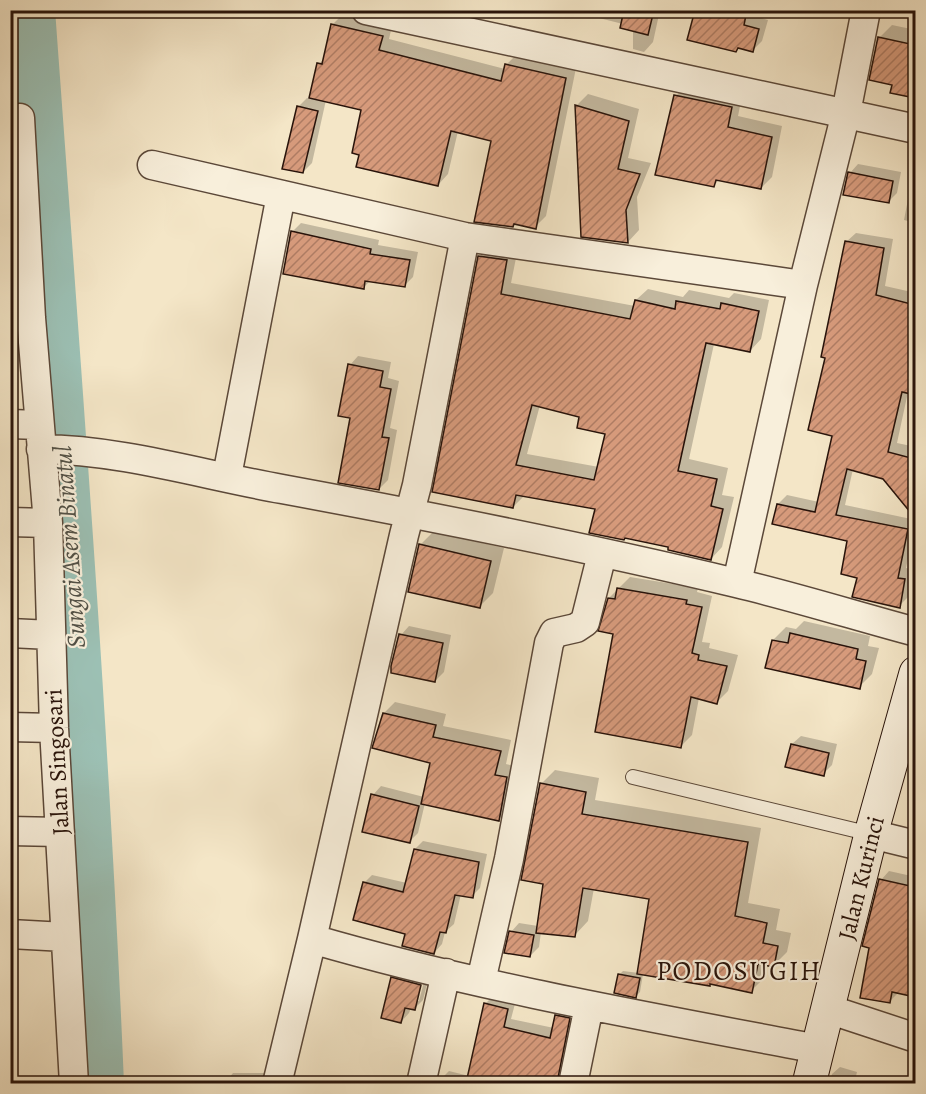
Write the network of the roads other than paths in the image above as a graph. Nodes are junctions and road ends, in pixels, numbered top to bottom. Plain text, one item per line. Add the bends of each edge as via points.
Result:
1 (366, 10) edge
2 (866, 10) edge
3 (846, 113) junction
4 (20, 118) dead end
5 (915, 129) edge
6 (152, 165) dead end
7 (281, 195) junction
8 (18, 220) edge
9 (465, 237) junction
10 (803, 285) junction
11 (21, 317) edge
12 (10, 424) edge
13 (55, 444) junction
14 (227, 476) junction
15 (409, 512) junction
16 (10, 522) edge
17 (48, 523) junction
18 (602, 554) junction
19 (737, 583) junction
20 (915, 632) edge
21 (10, 633) edge
22 (51, 635) junction
23 (915, 673) edge
24 (10, 727) edge
25 (54, 728) junction
26 (633, 777) dead end
27 (10, 831) edge
28 (60, 832) junction
29 (870, 834) junction
30 (915, 845) edge
31 (10, 934) edge
32 (65, 937) junction
33 (312, 939) junction
34 (446, 973) junction
35 (481, 981) junction
36 (589, 1006) junction
37 (828, 1009) junction
38 (915, 1038) edge
39 (818, 1049) junction
40 (74, 1083) edge
41 (277, 1083) edge
42 (421, 1083) edge
43 (573, 1083) edge
44 (808, 1083) edge

1 - 3 street
2 - 3 street
3 - 5 street
3 - 10 street
4 - 8 street, Jalan Singosari
6 - 7 street
7 - 9 street
7 - 14 street
8 - 11 street, Jalan Singosari
9 - 10 street
9 - 15 street
10 - 19 street
11 - 13 street, Jalan Singosari
12 - 13 street
13 - 14 street
13 - 17 street, Jalan Singosari
14 - 15 street
15 - 18 street
15 - 33 street
16 - 17 street
17 - 22 street, Jalan Singosari
18 - 19 street
18 - 35 street via 585,622 554,633 549,643 509,859
19 - 20 street
21 - 22 street
22 - 25 street, Jalan Singosari
23 - 29 street, Jalan Kurinci
24 - 25 street
25 - 28 street, Jalan Singosari
26 - 29 lane
27 - 28 street
28 - 32 street, Jalan Singosari
29 - 30 street
29 - 37 street, Jalan Kurinci
31 - 32 street
32 - 40 street, Jalan Singosari
33 - 34 street
33 - 41 street
34 - 35 street
34 - 42 street
35 - 36 street
36 - 39 street
36 - 43 street
37 - 38 street
37 - 39 street, Jalan Kurinci
39 - 44 street, Jalan Kurinci

